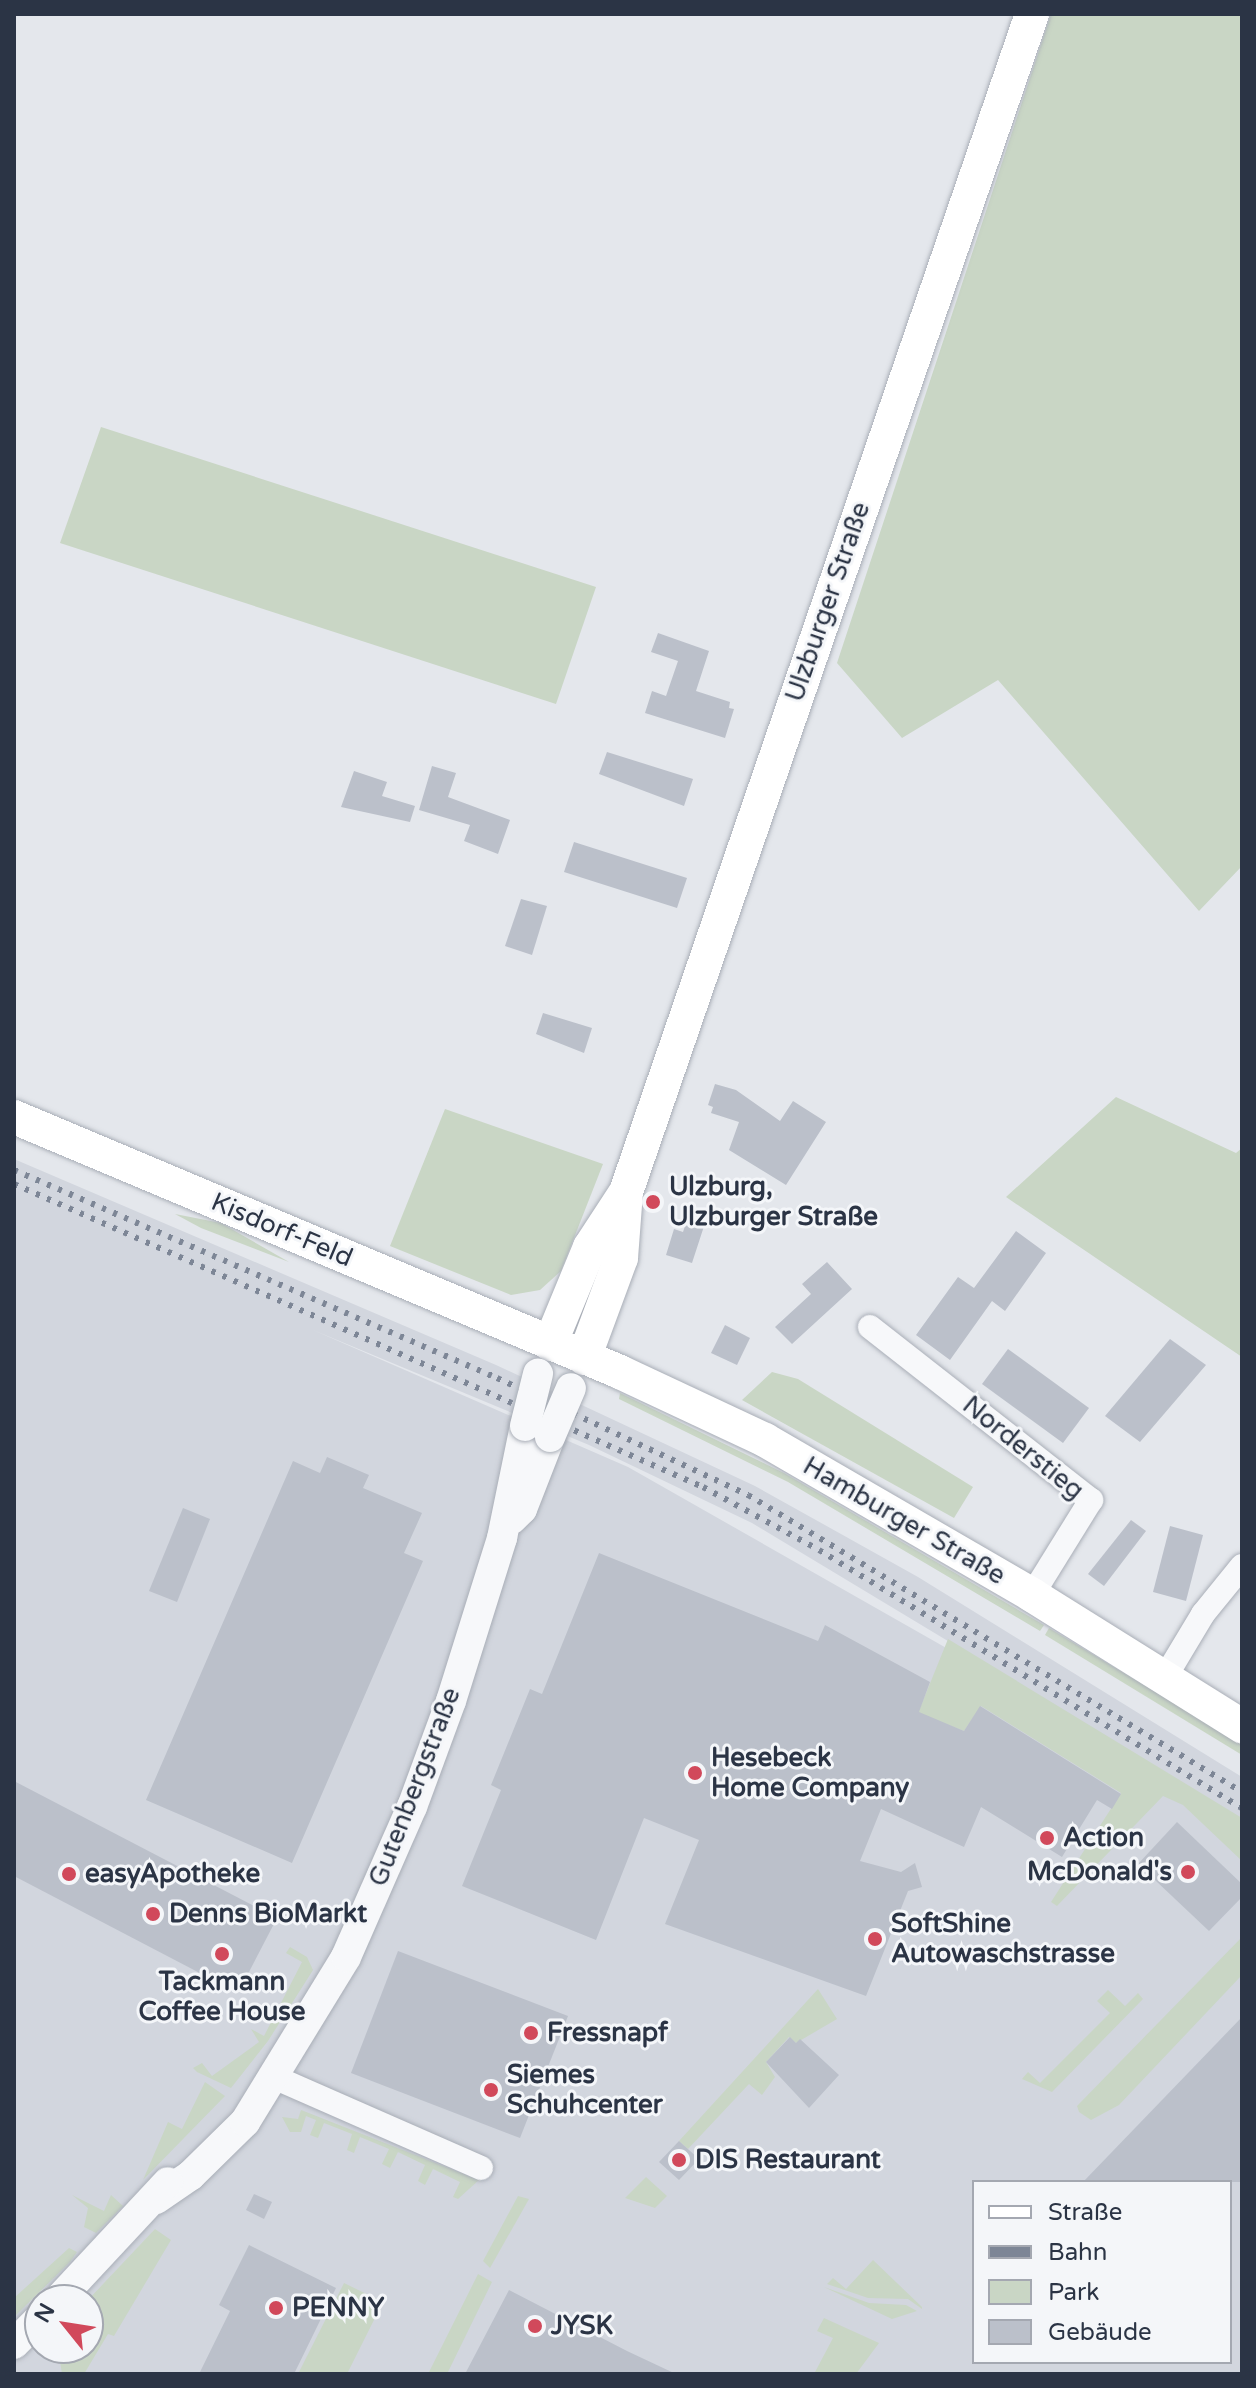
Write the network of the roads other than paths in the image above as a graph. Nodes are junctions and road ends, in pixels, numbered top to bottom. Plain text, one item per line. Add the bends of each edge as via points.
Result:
1 (1032, 14) edge
2 (14, 1117) edge
3 (626, 1192) junction
4 (870, 1327) dead end
5 (544, 1359) junction
6 (577, 1373) junction
7 (538, 1431) junction
8 (1242, 1566) edge
9 (1032, 1595) junction
10 (1164, 1679) junction
11 (1242, 1726) edge
12 (274, 2077) junction
13 (481, 2168) dead end
14 (74, 2284) edge

1 - 3 main road, Ulzburger Straße
2 - 5 main road, Kisdorf-Feld
3 - 5 main road, Ulzburger Straße via 590,1247
3 - 6 main road, Ulzburger Straße via 621,1258
4 - 9 street, Norderstieg via 1091,1500
5 - 6 main road, Hamburger Straße
5 - 7 street, Gutenbergstraße, bridge
6 - 7 street, Gutenbergstraße, bridge
6 - 9 main road, Hamburger Straße via 765,1440
7 - 12 street, Gutenbergstraße via 522,1509 505,1526 412,1807 346,1957
8 - 10 street via 1203,1614
9 - 10 main road, Hamburger Straße
10 - 11 main road, Hamburger Straße
12 - 13 street
12 - 14 street, Gutenbergstraße via 245,2122 191,2175 156,2199

